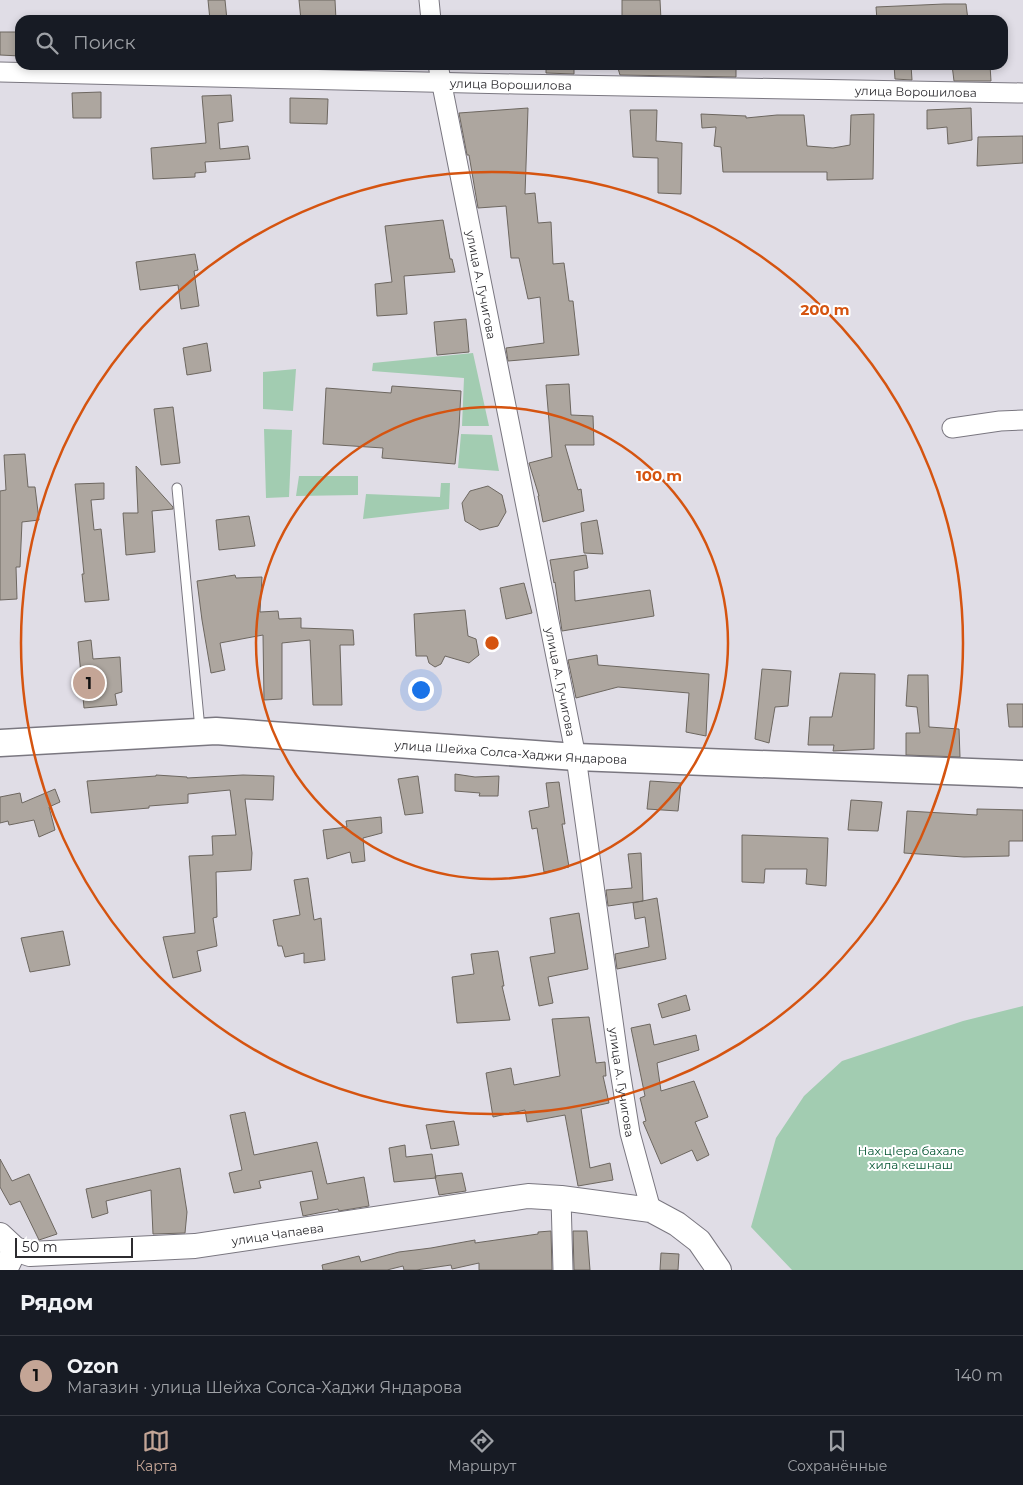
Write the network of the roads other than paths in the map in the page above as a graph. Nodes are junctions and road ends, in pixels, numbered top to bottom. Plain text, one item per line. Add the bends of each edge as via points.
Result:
1 (429, 0) edge
2 (431, 15) edge
3 (0, 72) edge
4 (439, 73) edge
5 (1023, 93) edge
6 (1023, 420) edge
7 (952, 428) dead end
8 (177, 488) dead end
9 (200, 732) junction
10 (0, 743) edge
11 (576, 757) junction
12 (1023, 774) edge
13 (561, 1198) junction
14 (651, 1210) junction
15 (8, 1242) edge
16 (5, 1270) edge
17 (563, 1270) edge
18 (719, 1270) edge

1 - 2 street
3 - 4 street, улица Ворошилова
4 - 5 street, улица Ворошилова via 515,84
4 - 11 street, улица А. Гучигова
6 - 7 street
8 - 9 lane
9 - 10 main road, улица Шейха Солса-Хаджи Яндарова
9 - 11 main road, улица Шейха Солса-Хаджи Яндарова
11 - 12 main road, улица Шейха Солса-Хаджи Яндарова
11 - 14 street, улица А. Гучигова via 630,1134
13 - 14 street, улица Чапаева
13 - 15 street, улица Чапаева via 528,1196 195,1246 30,1254
13 - 17 street
14 - 18 street via 699,1241
15 - 16 street

